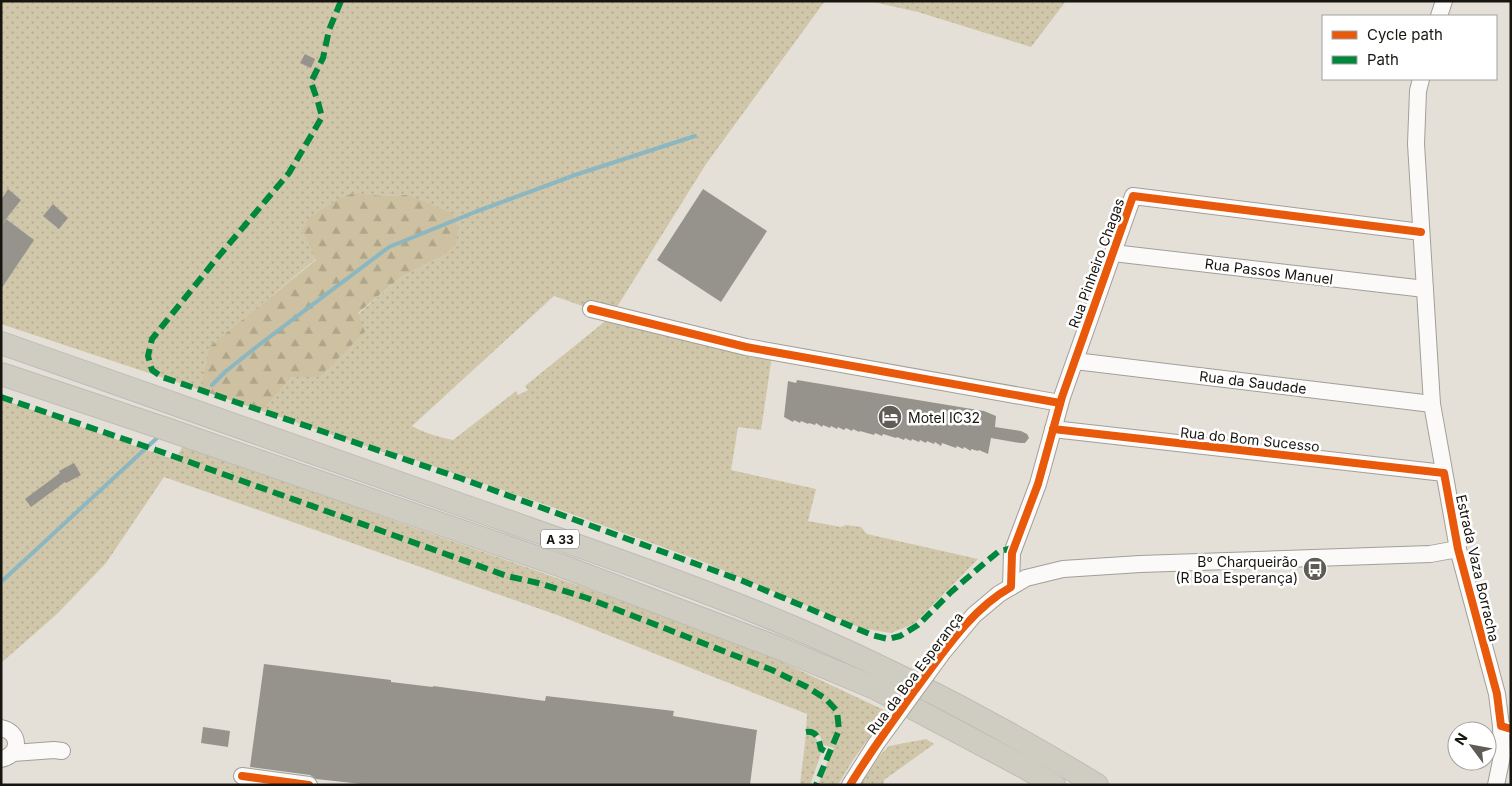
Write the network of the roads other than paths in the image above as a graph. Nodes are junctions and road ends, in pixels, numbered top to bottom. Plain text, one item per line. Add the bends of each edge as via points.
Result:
1 (1444, 1) edge
2 (1439, 15) edge
3 (1421, 80) edge
4 (1421, 232) junction
5 (1113, 253) junction
6 (1425, 289) junction
7 (591, 309) dead end
8 (1, 342) edge
9 (1075, 361) junction
10 (1, 374) edge
11 (1060, 403) junction
12 (1432, 404) junction
13 (1053, 429) junction
14 (1444, 473) junction
15 (1458, 549) junction
16 (1011, 587) junction
17 (6, 728) edge
18 (1506, 728) edge
19 (6, 759) edge
20 (242, 776) dead end
21 (309, 785) edge
22 (850, 785) edge
23 (1054, 785) edge
24 (1097, 785) edge
25 (1496, 785) edge

1 - 2 street
3 - 4 street, Estrada Vaza Borracha via 1416,144
4 - 5 street, Rua Pinheiro Chagas via 1133,196
4 - 6 street, Estrada Vaza Borracha
5 - 6 street, Rua Passos Manuel
5 - 9 street, Rua Pinheiro Chagas
6 - 12 street, Estrada Vaza Borracha
7 - 11 street via 746,347
8 - 24 highway, A 33 via 740,606 934,692
9 - 11 street, Rua Pinheiro Chagas
9 - 12 street, Rua da Saudade
10 - 23 highway, A 33 via 562,566 784,650 875,688
11 - 13 street, Rua Pinheiro Chagas
12 - 14 street, Estrada Vaza Borracha
13 - 14 street, Rua do Bom Sucesso
13 - 16 street, Rua Pinheiro Chagas via 1038,484 1012,553
14 - 15 street, Estrada Vaza Borracha
15 - 16 street, Rua da Boa Esperança via 1430,554 1063,569 1026,578
15 - 18 street, Estrada Vaza Borracha
16 - 22 street, Rua da Boa Esperança, bridge via 974,615 943,652
17 - 19 street via 16,745
17 - 19 street via 31,743 58,751
18 - 25 street, Estrada Vaza Borracha
20 - 21 street

